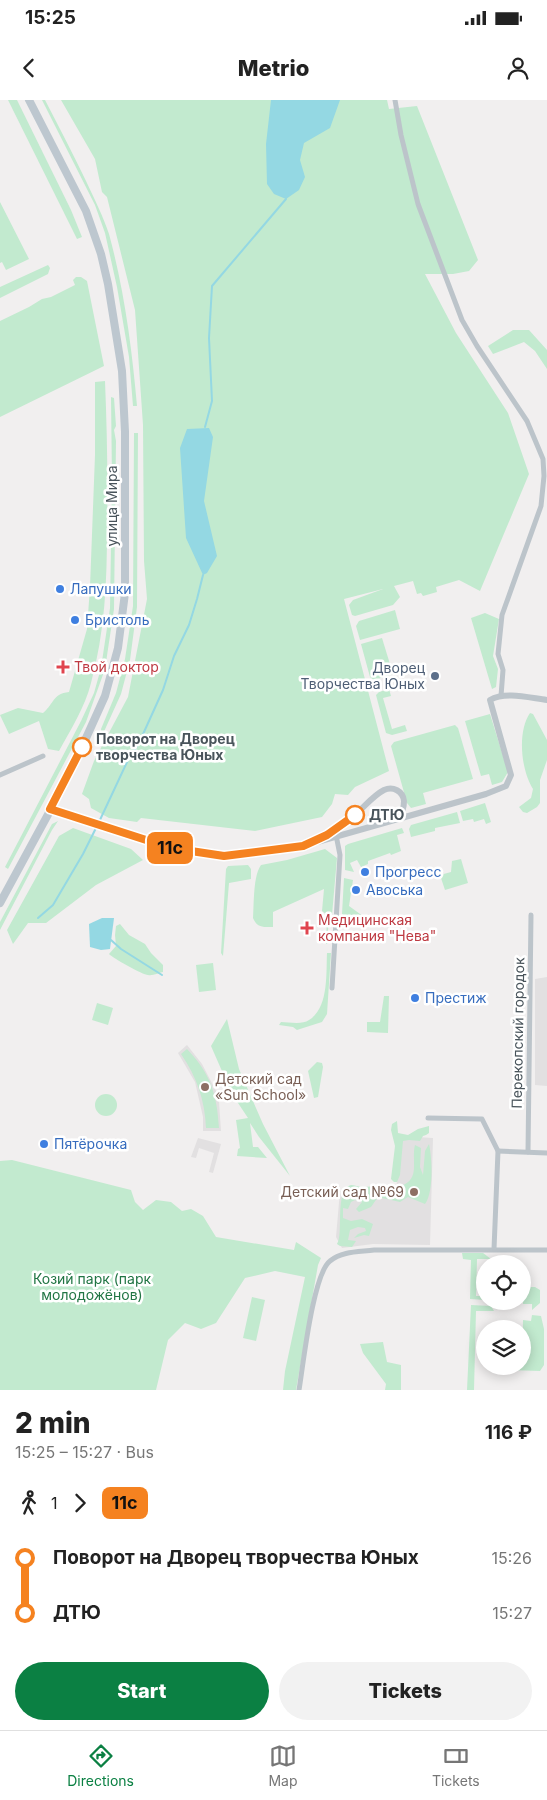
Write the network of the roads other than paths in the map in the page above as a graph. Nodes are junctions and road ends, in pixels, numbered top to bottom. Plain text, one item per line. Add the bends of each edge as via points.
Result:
1 (29, 100) edge
2 (395, 100) edge
3 (501, 696) junction
4 (547, 700) edge
5 (43, 756) dead end
6 (0, 775) edge
7 (50, 809) junction
8 (398, 819) junction
9 (334, 830) junction
10 (336, 837) junction
11 (303, 846) junction
12 (0, 903) edge
13 (531, 915) dead end
14 (332, 988) dead end
15 (428, 1118) dead end
16 (498, 1151) junction
17 (528, 1152) junction
18 (547, 1153) edge
19 (494, 1249) junction
20 (547, 1250) edge
21 (299, 1390) edge

1 - 7 main road, улица Мира via 86,211 101,254 120,353 125,432 125,593 118,648 105,696
2 - 3 street via 418,204 462,320 527,421 544,459 541,506 502,615 498,654 503,670
3 - 4 street
3 - 8 street via 490,700 512,775 506,786
5 - 6 street
7 - 11 street via 179,850 224,856
7 - 12 main road, улица Мира
8 - 9 street via 404,810 404,798 398,790 391,788 383,790
8 - 10 street
9 - 10 street
9 - 11 street
10 - 11 street
10 - 14 street via 340,855
13 - 17 street, Перекопский городок
15 - 16 street via 482,1118
16 - 17 street
16 - 19 street
17 - 18 street
19 - 20 street
19 - 21 street via 374,1250 347,1252 328,1261 320,1275 314,1300

